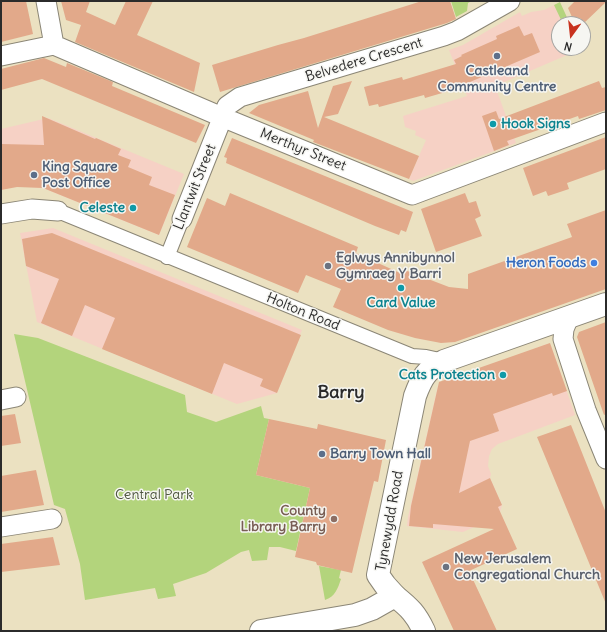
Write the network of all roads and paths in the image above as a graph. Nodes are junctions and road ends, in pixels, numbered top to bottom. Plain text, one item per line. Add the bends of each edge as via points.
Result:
1 (46, 1) edge
2 (510, 1) edge
3 (54, 45) junction
4 (1, 56) edge
5 (222, 117) junction
6 (606, 122) edge
7 (58, 212) joint
8 (1, 214) edge
9 (182, 219) joint
10 (166, 257) junction
11 (606, 304) edge
12 (569, 317) junction
13 (444, 361) junction
14 (606, 459) edge
15 (52, 519) dead end
16 (1, 527) edge
17 (395, 596) junction
18 (261, 631) edge
19 (424, 631) edge

1 - 3 street
2 - 5 street, Belvedere Crescent via 444,36 240,97 227,106
3 - 4 street
3 - 5 street, Merthyr Street
5 - 6 street, Merthyr Street via 412,195
5 - 9 street, Llantwit Street
7 - 8 street, Holton Road via 32,209
7 - 10 street, Holton Road
9 - 10 street, Llantwit Street
10 - 13 street, Holton Road via 412,356
11 - 12 main road
12 - 13 main road
12 - 14 street via 563,339 586,410
13 - 17 main road, Tynewydd Road via 432,367 423,377 415,396 381,558 378,575
15 - 16 street
17 - 18 main road via 355,615
17 - 19 main road, Tynewydd Road via 415,614

